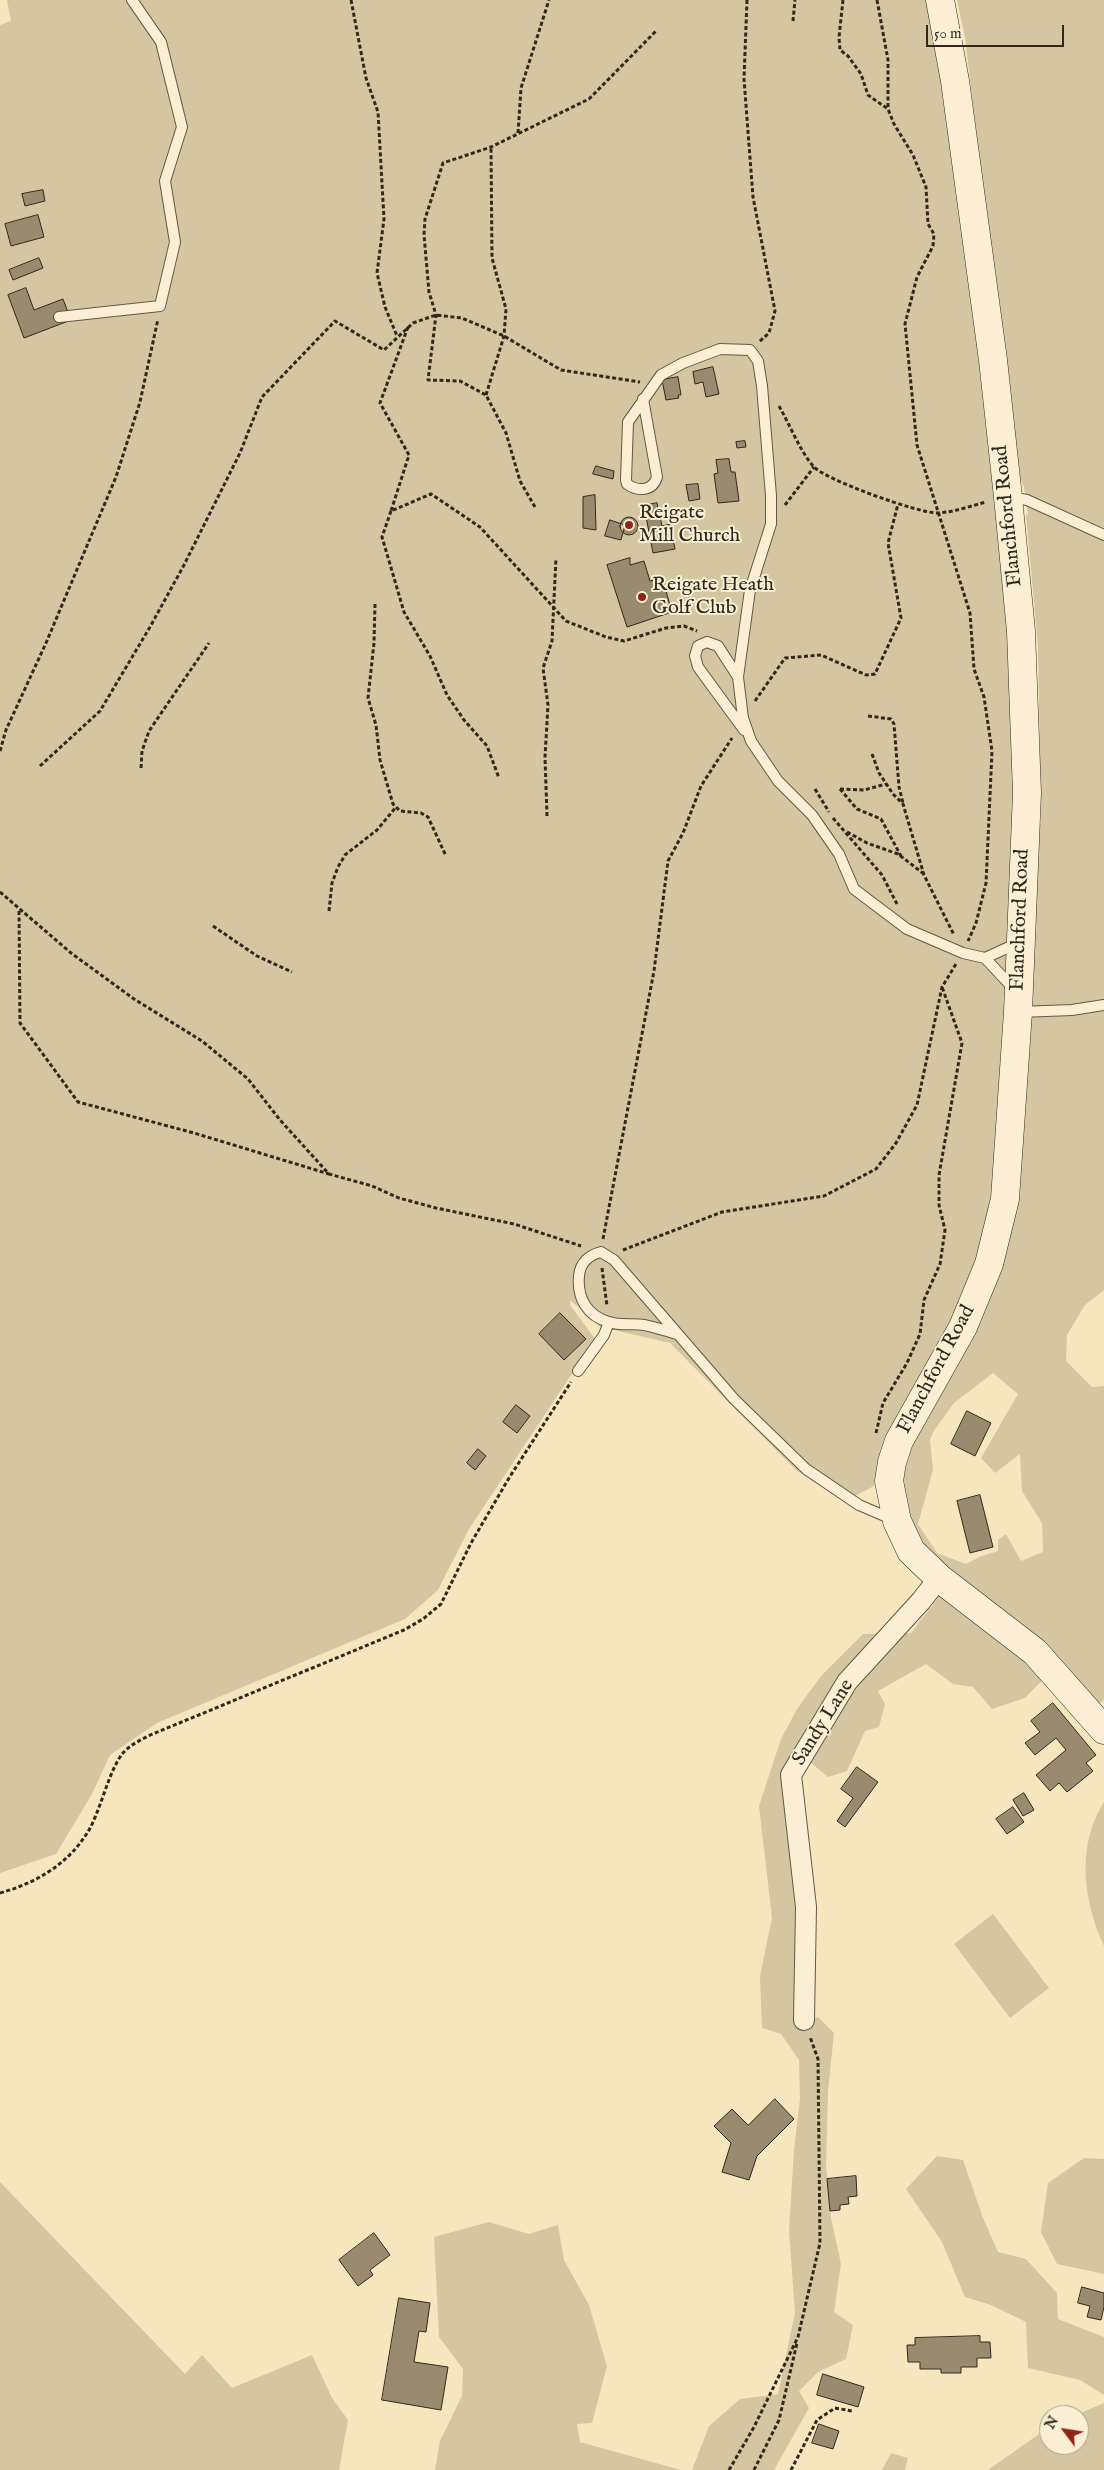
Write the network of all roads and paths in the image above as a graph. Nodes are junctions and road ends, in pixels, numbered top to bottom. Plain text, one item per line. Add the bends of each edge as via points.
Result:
1 (132, 0) edge
2 (351, 0) edge
3 (550, 0) edge
4 (747, 0) edge
5 (796, 0) edge
6 (843, 0) edge
7 (877, 0) edge
8 (940, 0) edge
9 (793, 21) dead end
10 (656, 31) dead end
11 (888, 109) junction
12 (518, 134) junction
13 (492, 147) junction
14 (160, 306) junction
15 (436, 315) junction
16 (60, 318) dead end
17 (408, 327) junction
18 (397, 336) junction
19 (504, 336) junction
20 (750, 350) junction
21 (652, 386) junction
22 (762, 386) junction
23 (486, 395) junction
24 (643, 399) junction
25 (814, 467) junction
26 (1008, 497) junction
27 (898, 504) junction
28 (535, 507) dead end
29 (391, 511) junction
30 (938, 513) junction
31 (770, 524) junction
32 (1104, 535) edge
33 (556, 558) dead end
34 (375, 604) dead end
35 (552, 608) junction
36 (209, 643) dead end
37 (718, 646) junction
38 (738, 677) junction
39 (868, 716) dead end
40 (741, 722) junction
41 (0, 751) edge
42 (872, 754) dead end
43 (40, 766) dead end
44 (141, 768) dead end
45 (499, 778) dead end
46 (886, 784) junction
47 (815, 789) dead end
48 (903, 804) junction
49 (396, 807) junction
50 (547, 816) dead end
51 (844, 830) junction
52 (446, 856) dead end
53 (901, 856) junction
54 (924, 875) junction
55 (0, 892) edge
56 (20, 911) junction
57 (329, 911) dead end
58 (213, 926) dead end
59 (906, 928) junction
60 (1019, 943) junction
61 (962, 952) junction
62 (985, 958) junction
63 (292, 972) dead end
64 (942, 987) junction
65 (1018, 1003) junction
66 (1104, 1005) edge
67 (329, 1174) junction
68 (604, 1254) junction
69 (609, 1322) junction
70 (677, 1334) junction
71 (578, 1371) joint
72 (876, 1435) dead end
73 (897, 1521) junction
74 (939, 1578) junction
75 (1104, 1730) edge
76 (0, 1893) edge
77 (804, 2020) joint
78 (798, 2337) junction
79 (852, 2411) dead end
80 (729, 2470) edge
81 (754, 2470) edge
82 (791, 2470) edge

1 - 14 lane via 161,42 182,127 164,181 175,242
2 - 18 path via 366,78 378,112 384,219 377,273 385,307
3 - 12 path via 521,88
4 - 20 path via 744,79 753,197 775,311 769,333
5 - 9 path
6 - 11 path via 840,50 861,74 868,95
7 - 11 path via 888,60
8 - 26 street, Flanchford Road via 956,90 993,360
10 - 12 path via 589,99
11 - 30 path via 926,187 928,224 934,234 933,246 917,277 905,324 917,445
12 - 13 path
13 - 15 path via 443,163 437,178 424,234 429,292
13 - 19 path via 492,258 506,309
14 - 16 lane
14 - 41 path via 140,402 116,477 6,730
15 - 17 path
15 - 19 path via 462,318
15 - 23 path via 428,380 460,381
17 - 18 path
17 - 29 path via 380,403 409,455
18 - 43 path via 384,350 336,321 262,398 240,453 184,565 100,712
19 - 21 path via 561,370
19 - 23 path
20 - 21 lane via 720,349 661,375
20 - 22 lane via 758,361
21 - 24 lane
22 - 25 path via 776,402
22 - 31 lane via 771,496
23 - 28 path via 506,433 520,481
24 - 24 lane via 630,417 628,427 626,480 635,490 647,488 657,477
25 - 27 path
25 - 31 path
26 - 30 path
26 - 32 lane via 1027,500
26 - 60 street, Flanchford Road via 1021,631 1026,730
27 - 30 path
27 - 40 path via 888,543 901,618 875,674 866,675 821,655 785,658
29 - 35 path via 430,494 480,528
29 - 45 path via 382,537 404,612 430,656 447,695 487,746
30 - 61 path via 970,613 974,669 984,698 992,750 986,883 976,923
31 - 38 lane via 750,590
33 - 35 path
34 - 49 path via 368,698 376,724 380,760
35 - 37 path via 566,621 606,637 624,641 684,626 704,634
35 - 50 path via 552,641 543,668 548,704 545,757
36 - 44 path via 149,731 142,751
37 - 38 lane
37 - 40 lane via 702,642 695,651 696,662
38 - 40 lane
39 - 48 path via 891,719 894,724
40 - 59 lane via 778,780 812,816 839,854 854,889
40 - 68 path via 702,786 668,861 654,971
42 - 46 path
46 - 48 path
46 - 53 path via 864,790 840,789 857,809 881,819
47 - 51 path
48 - 54 path
49 - 52 path via 400,811 428,817
49 - 57 path via 377,830 345,855 332,883
51 - 53 path
51 - 59 path via 882,875 894,895
53 - 54 path
54 - 61 path
55 - 56 path
56 - 67 path via 134,999 202,1041 248,1080
56 - 67 path via 20,1023 78,1102
58 - 63 path via 257,956
59 - 61 lane
60 - 62 lane
60 - 65 street, Flanchford Road
61 - 62 lane
61 - 64 path
62 - 65 lane
64 - 68 path via 917,1105 896,1143 876,1169 824,1196 722,1212
64 - 72 path via 962,1043 939,1175 939,1205 945,1230 940,1264 924,1300 920,1334 883,1403
65 - 66 lane via 1072,1010
65 - 73 street, Flanchford Road via 1005,1199 989,1264 963,1327 898,1441 889,1481
67 - 68 path via 436,1208 514,1224
68 - 69 path
68 - 69 lane via 592,1254 580,1268 580,1295 587,1309
68 - 70 lane via 621,1267
69 - 70 lane via 643,1325
69 - 71 lane via 604,1335
70 - 73 lane via 734,1399 806,1469 858,1505
71 - 76 path via 509,1478 471,1543 441,1604 404,1630 132,1744 122,1754 88,1830 66,1859 37,1880
73 - 74 street, Flanchford Road via 911,1552
74 - 75 street, Flanchford Road via 1035,1652
74 - 77 street, Sandy Lane via 847,1682 791,1775 806,1907
77 - 78 path via 818,2059 820,2243
78 - 80 path
78 - 81 path via 779,2420
79 - 82 path via 835,2408 818,2420

